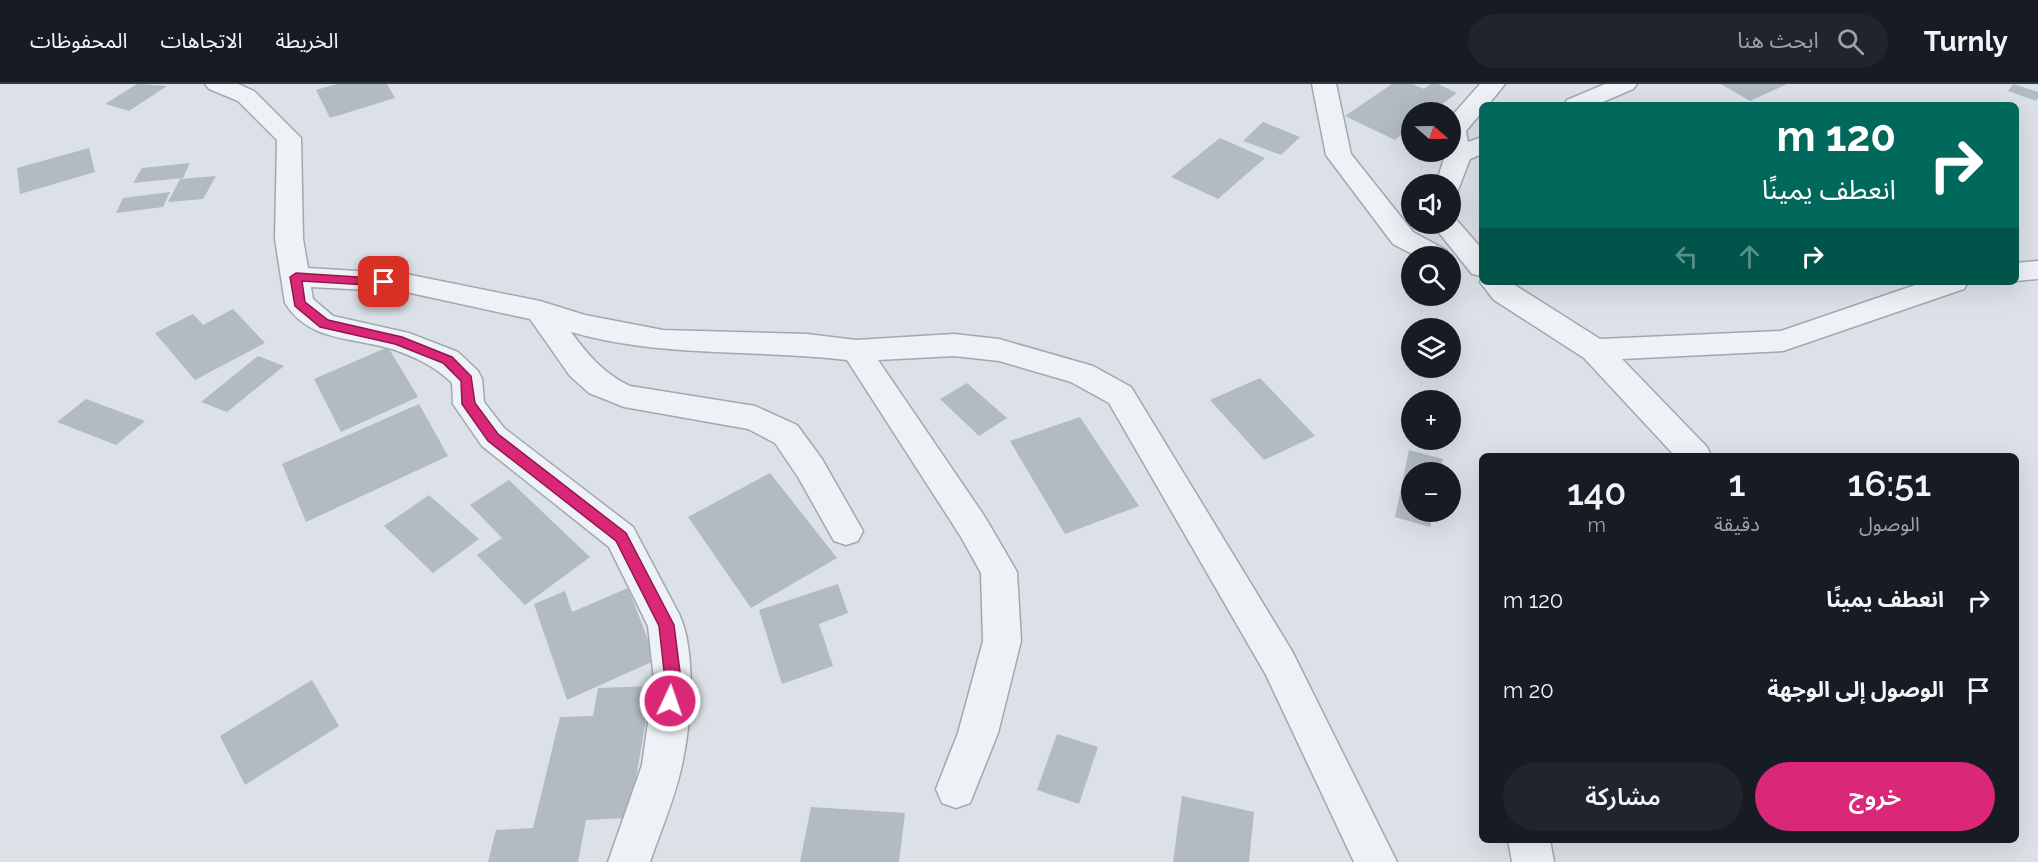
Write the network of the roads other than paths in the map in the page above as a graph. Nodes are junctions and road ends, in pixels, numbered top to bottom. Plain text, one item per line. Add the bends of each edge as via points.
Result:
1 (217, 84) edge
2 (1324, 84) edge
3 (1493, 84) edge
4 (1625, 84) edge
5 (1583, 102) edge
6 (1471, 150) edge
7 (1455, 174) edge
8 (1454, 234) edge
9 (1418, 246) edge
10 (1479, 264) edge
11 (1461, 269) edge
12 (2038, 270) edge
13 (2019, 272) edge
14 (296, 277) junction
15 (1479, 278) edge
16 (1493, 285) edge
17 (1945, 285) edge
18 (540, 311) junction
19 (1595, 350) junction
20 (855, 351) junction
21 (1692, 453) edge
22 (846, 531) dead end
23 (956, 789) dead end
24 (1530, 843) edge
25 (629, 862) edge
26 (1376, 862) edge
27 (1533, 862) edge

1 - 14 street via 246,96 289,138 289,240
2 - 9 street via 1339,155 1403,238
3 - 6 street via 1453,129
4 - 5 street
6 - 7 street
8 - 10 street
11 - 15 street
12 - 13 street
14 - 18 street via 406,283
14 - 25 street via 299,303 324,324 398,340 447,360 467,379 469,404 493,437 621,537 666,625 673,680 662,765
16 - 19 street
17 - 19 street via 1783,341
18 - 20 street via 582,325 663,340 807,345
18 - 22 street via 581,368 600,385 624,396 755,418 786,435
19 - 21 street
20 - 23 street via 999,572 1002,641 978,733
20 - 26 street via 954,345 999,350 1082,374 1120,395 1279,663
24 - 27 street

